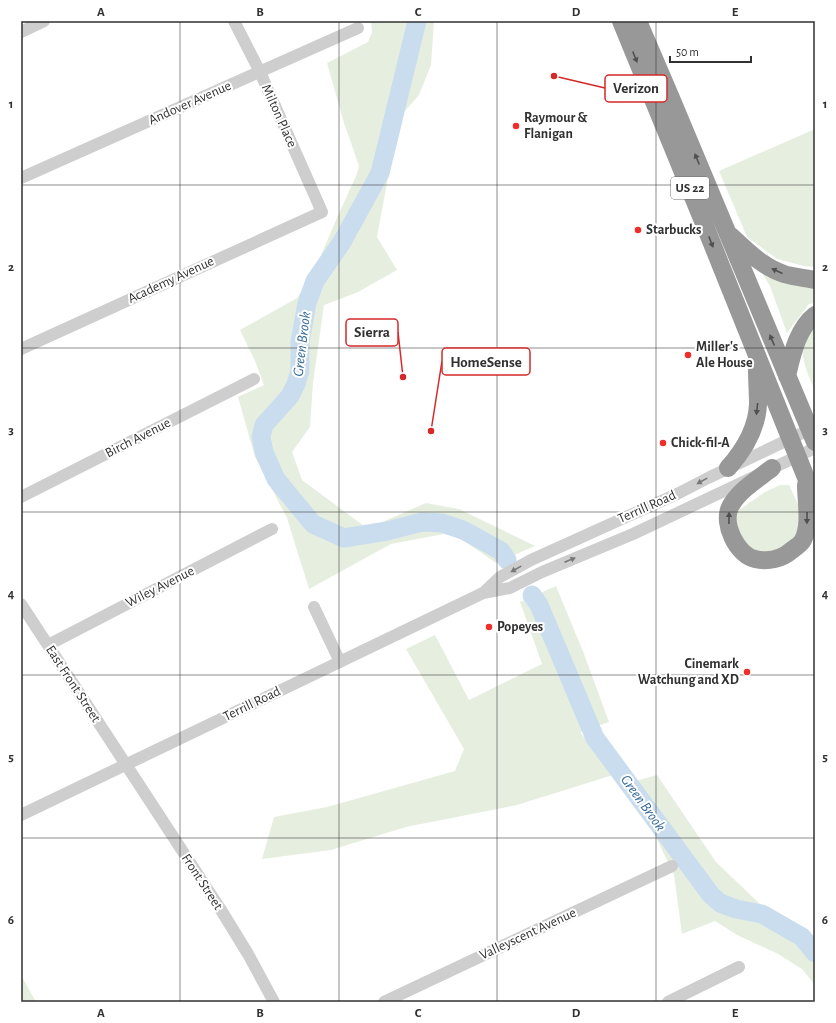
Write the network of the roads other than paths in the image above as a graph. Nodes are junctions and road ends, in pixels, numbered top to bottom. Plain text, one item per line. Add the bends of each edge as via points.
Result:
1 (44, 21) edge
2 (234, 21) edge
3 (621, 21) edge
4 (638, 21) edge
5 (358, 28) dead end
6 (21, 32) edge
7 (260, 72) junction
8 (21, 178) edge
9 (322, 212) joint
10 (728, 234) junction
11 (815, 280) edge
12 (815, 315) edge
13 (21, 349) edge
14 (756, 356) junction
15 (788, 376) junction
16 (254, 379) dead end
17 (813, 433) edge
18 (789, 438) junction
19 (815, 448) edge
20 (797, 457) junction
21 (728, 468) junction
22 (772, 468) junction
23 (806, 478) junction
24 (21, 497) edge
25 (815, 500) edge
26 (272, 529) dead end
27 (484, 593) junction
28 (21, 604) edge
29 (314, 607) dead end
30 (48, 645) junction
31 (340, 662) junction
32 (126, 764) junction
33 (21, 815) edge
34 (672, 866) dead end
35 (739, 967) dead end
36 (274, 1002) edge
37 (384, 1002) edge
38 (668, 1002) edge

1 - 6 street
2 - 7 street, Milton Place
3 -> 14 highway, US 22
10 -> 4 highway, US 22
5 - 7 street, Andover Avenue
7 - 8 street, Andover Avenue
7 - 9 street, Milton Place
9 - 13 street, Academy Avenue
11 -> 10 highway via 784,274 768,267
15 -> 10 highway, US 22
12 - 15 highway via 805,325 793,350
14 - 18 highway, US 22
14 -> 21 highway via 756,419 742,451
15 - 17 highway, US 22
16 - 24 street, Birch Avenue
17 - 18 street, Terrill Road
18 - 20 highway, US 22
18 - 21 street, Terrill Road
19 - 20 street, Terrill Road
20 - 22 street, Terrill Road
20 - 23 highway, US 22
21 -> 27 street, Terrill Road via 531,560 500,577
23 -> 22 highway via 806,527 803,540 789,553 774,560 754,559 735,543 729,527 729,512 738,496
27 -> 22 street, Terrill Road via 510,588 633,534
23 - 25 highway, US 22
26 - 30 street, Wiley Avenue
27 - 31 street, Terrill Road
28 - 30 street, East Front Street
29 - 31 street
30 - 32 street, East Front Street
31 - 32 street, Terrill Road
32 - 33 street, Terrill Road
32 - 36 street, Front Street via 238,938
34 - 37 street, Valleyscent Avenue
35 - 38 street

